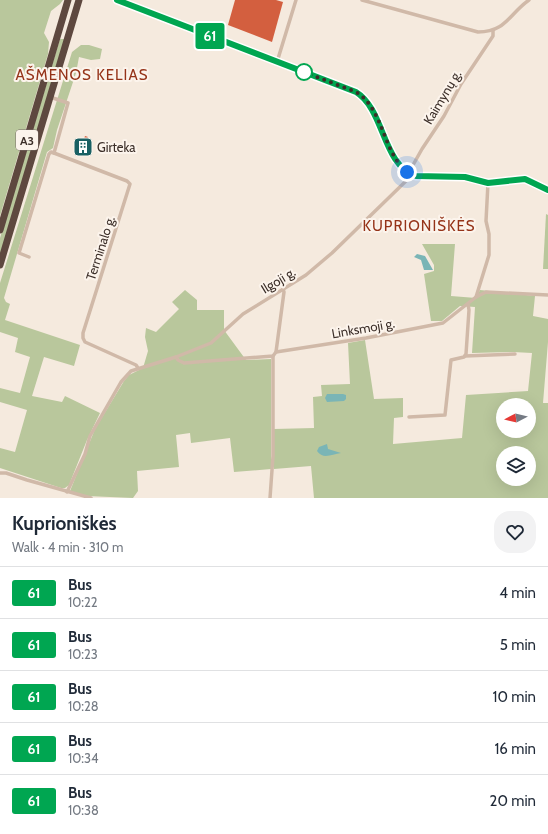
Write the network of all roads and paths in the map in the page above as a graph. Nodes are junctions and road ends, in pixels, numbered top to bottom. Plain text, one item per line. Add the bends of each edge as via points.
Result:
1 (68, 0) edge
2 (79, 0) edge
3 (117, 0) edge
4 (296, 0) edge
5 (362, 0) edge
6 (529, 0) edge
7 (493, 31) junction
8 (67, 38) junction
9 (277, 62) junction
10 (50, 97) junction
11 (54, 153) junction
12 (410, 174) junction
13 (488, 183) junction
14 (548, 190) edge
15 (0, 230) edge
16 (29, 257) dead end
17 (0, 265) edge
18 (480, 283) junction
19 (283, 289) junction
20 (486, 292) junction
21 (548, 295) edge
22 (476, 297) junction
23 (468, 304) junction
24 (276, 352) junction
25 (515, 354) dead end
26 (273, 356) junction
27 (465, 356) junction
28 (176, 357) junction
29 (138, 368) junction
30 (410, 417) dead end
31 (0, 473) edge
32 (67, 492) junction
33 (91, 498) edge
34 (270, 498) edge

1 - 8 highway via 63,28
1 - 15 highway, A3
2 - 8 highway, A3
3 - 9 street
4 - 9 street
5 - 7 street via 468,30
6 - 7 street
7 - 12 street, Kaimynų g. via 493,36 422,149
8 - 10 highway, A3
9 - 12 street via 362,96 374,112 395,158
10 - 11 street via 68,103
10 - 17 highway, A3
11 - 16 street via 49,154 19,253
11 - 29 street, Terminalo g. via 130,184 83,338 85,342
12 - 13 street via 469,177
12 - 19 street, Ilgoji g. via 343,245 306,275
13 - 14 street via 525,179
13 - 18 street via 486,221 489,254
18 - 20 street
18 - 22 street
19 - 24 street
19 - 28 street, Ilgoji g. via 243,314 211,343
20 - 21 street, Linksmoji g.
20 - 22 street, Linksmoji g.
22 - 23 street, Linksmoji g.
23 - 24 street, Linksmoji g. via 440,324
23 - 27 street
24 - 26 street
25 - 27 street
26 - 28 street via 184,363
26 - 34 street
27 - 30 street via 450,360 445,415
28 - 29 street, Ilgoji g.
29 - 32 street, Ilgoji g. via 120,382 90,436 85,454
31 - 32 street via 13,474
32 - 33 street

